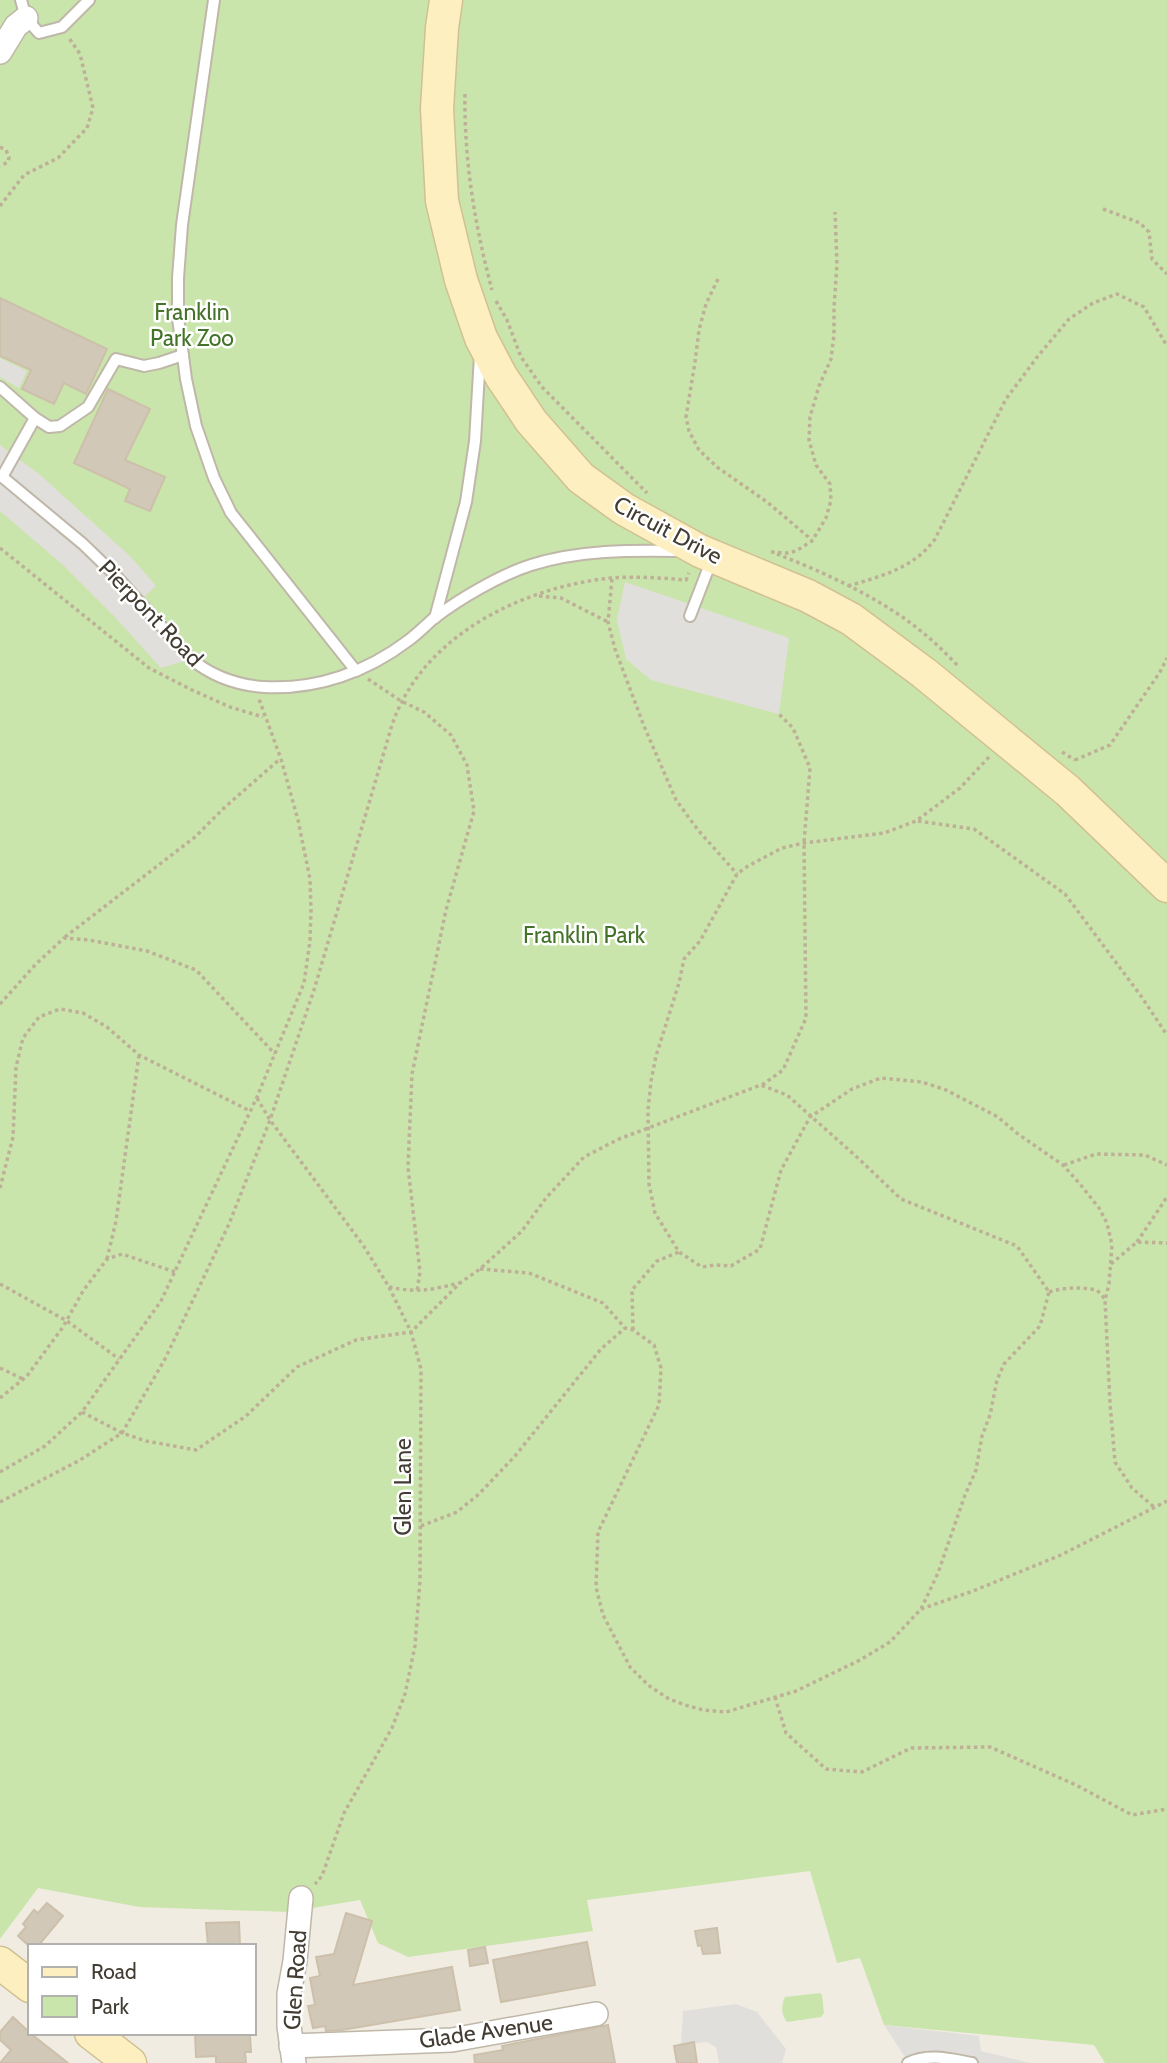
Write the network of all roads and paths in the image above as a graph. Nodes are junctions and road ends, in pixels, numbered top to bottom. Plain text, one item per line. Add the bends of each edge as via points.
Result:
1 (89, 0) edge
2 (214, 0) edge
3 (446, 0) edge
4 (24, 9) edge
5 (62, 27) junction
6 (0, 52) edge
7 (464, 89) dead end
8 (0, 147) edge
9 (0, 166) edge
10 (0, 206) edge
11 (1102, 209) dead end
12 (835, 212) dead end
13 (1167, 274) edge
14 (718, 279) dead end
15 (481, 338) junction
16 (1167, 346) edge
17 (183, 355) junction
18 (0, 387) edge
19 (35, 418) junction
20 (1, 476) edge
21 (652, 496) dead end
22 (812, 541) junction
23 (0, 548) edge
24 (771, 552) dead end
25 (700, 561) junction
26 (612, 578) junction
27 (848, 586) dead end
28 (536, 596) junction
29 (690, 616) dead end
30 (435, 618) junction
31 (608, 622) junction
32 (1167, 658) edge
33 (356, 671) junction
34 (259, 686) junction
35 (401, 701) junction
36 (779, 714) dead end
37 (265, 718) junction
38 (1004, 739) junction
39 (281, 759) junction
40 (1075, 760) dead end
41 (916, 821) junction
42 (804, 843) junction
43 (737, 874) junction
44 (1167, 887) edge
45 (64, 938) junction
46 (0, 1004) edge
47 (1167, 1035) edge
48 (275, 1054) junction
49 (139, 1055) junction
50 (761, 1085) junction
51 (257, 1097) junction
52 (250, 1111) junction
53 (810, 1117) junction
54 (270, 1120) junction
55 (649, 1127) junction
56 (1063, 1165) junction
57 (1167, 1165) edge
58 (0, 1188) edge
59 (1167, 1197) edge
60 (1137, 1242) junction
61 (1167, 1243) edge
62 (679, 1251) junction
63 (107, 1259) junction
64 (1111, 1264) junction
65 (480, 1269) junction
66 (175, 1272) junction
67 (460, 1283) junction
68 (0, 1284) edge
69 (389, 1287) junction
70 (417, 1291) junction
71 (1049, 1292) junction
72 (1105, 1300) junction
73 (66, 1321) junction
74 (625, 1328) junction
75 (633, 1330) junction
76 (411, 1332) junction
77 (119, 1359) junction
78 (0, 1368) edge
79 (23, 1379) junction
80 (0, 1398) edge
81 (82, 1412) junction
82 (122, 1433) junction
83 (0, 1472) edge
84 (1167, 1501) edge
85 (0, 1502) edge
86 (1154, 1507) junction
87 (421, 1526) junction
88 (921, 1609) junction
89 (775, 1697) junction
90 (1167, 1810) edge
91 (301, 1898) joint
92 (0, 1963) edge
93 (28, 1984) edge
94 (596, 2014) dead end
95 (93, 2035) edge
96 (292, 2055) edge
97 (131, 2063) edge
98 (908, 2063) edge
99 (972, 2063) edge

1 - 5 lane
2 - 17 lane via 178,278
3 - 15 main road, Circuit Drive via 437,109 442,201
4 - 5 lane via 38,33
4 - 6 street
5 - 10 path via 80,54 93,108 87,128 58,158 24,175
7 - 21 path via 469,177 483,255 496,301 521,357 553,400
8 - 9 path via 9,157
11 - 13 path via 1140,223 1149,232 1152,259
12 - 22 path via 834,335 831,359 810,418 809,440 816,465 830,484 831,500
14 - 22 path via 699,330 686,417 689,431 699,450 717,467
15 - 25 main road, Circuit Drive via 531,421 581,478
15 - 30 lane via 466,502
16 - 27 path via 1144,307 1117,294 1069,319 1006,400 926,551 893,572
17 - 19 lane via 144,366 116,359 88,407 74,418 48,427
17 - 33 lane via 196,426 231,513
18 - 19 lane
19 - 20 lane
20 - 34 lane, Pierpont Road via 83,544 202,668 226,680
22 - 24 path via 796,551
23 - 37 path via 149,668 230,707
25 - 26 path via 686,580
25 - 29 lane
25 - 30 lane, Pierpont Road via 631,550 531,565 479,589
25 - 38 main road, Circuit Drive via 808,596 851,619
26 - 28 path
26 - 31 path
28 - 31 path via 561,598
28 - 35 path via 458,635 431,660
30 - 33 lane, Pierpont Road via 409,640
31 - 43 path via 631,693 676,800
32 - 40 path via 1110,744
33 - 34 lane, Pierpont Road via 309,685
33 - 35 path
34 - 37 path
35 - 54 path
35 - 70 path via 424,712 451,735 467,765 474,811 446,910 412,1074 408,1167 420,1272
36 - 42 path via 793,728 810,768
37 - 39 path
38 - 41 path via 960,788
38 - 44 main road, Circuit Drive via 1068,791
39 - 45 path via 195,837
39 - 48 path via 310,879 311,910 304,983
41 - 42 path via 884,833
41 - 47 path via 974,829 1065,894
42 - 43 path via 782,848
42 - 50 path via 806,1018 783,1070
43 - 55 path via 700,941 684,958 656,1056
45 - 46 path
45 - 48 path via 147,951 196,970
48 - 51 path
49 - 52 path
49 - 58 path via 83,1013 60,1009 39,1017 23,1038 16,1067 13,1137
49 - 63 path via 117,1221
50 - 53 path via 787,1096
50 - 55 path
51 - 52 path
51 - 54 path, Glen Lane
52 - 66 path
53 - 56 path via 852,1089 881,1078 922,1082 998,1117
53 - 62 path via 780,1170 761,1248 732,1266 702,1267
53 - 71 path via 901,1199 1017,1245
54 - 69 path, Glen Lane
54 - 82 path via 229,1224 165,1359
55 - 62 path via 649,1184 655,1213
55 - 65 path via 584,1157 522,1231
56 - 57 path via 1096,1154 1145,1155
56 - 64 path via 1107,1223
59 - 60 path
60 - 61 path
60 - 64 path
62 - 75 path via 657,1261 632,1290
63 - 66 path via 122,1254
63 - 73 path
64 - 72 path
65 - 67 path
65 - 74 path via 529,1273 603,1303
66 - 77 path via 161,1301
67 - 70 path
67 - 76 path
68 - 73 path
69 - 70 path
69 - 76 path, Glen Lane
71 - 72 path via 1085,1288 1097,1290
71 - 88 path via 1040,1326 1004,1364 976,1471
72 - 86 path via 1115,1462 1132,1488
73 - 77 path
73 - 79 path
74 - 75 path
74 - 87 path via 601,1349 479,1494 457,1512
75 - 89 path via 654,1345 661,1368 659,1405 598,1532 596,1587 603,1615 630,1667 669,1699 726,1712
76 - 82 path via 356,1340 297,1367 246,1416 195,1450
76 - 87 path, Glen Lane via 421,1369
77 - 81 path
78 - 79 path
79 - 80 path
81 - 82 path
81 - 83 path via 45,1446
82 - 85 path
84 - 86 path
86 - 88 path via 1061,1555
87 - 91 path, Glen Lane via 415,1646 405,1694 392,1728 344,1813 322,1876
88 - 89 path via 890,1642 869,1655 796,1692
89 - 90 path via 786,1733 826,1769 862,1772 911,1748 990,1747 1132,1815
91 - 96 street, Glen Road via 289,1994
92 - 93 main road
94 - 96 street, Glade Avenue via 452,2040
95 - 97 main road
98 - 99 lane via 936,2057

